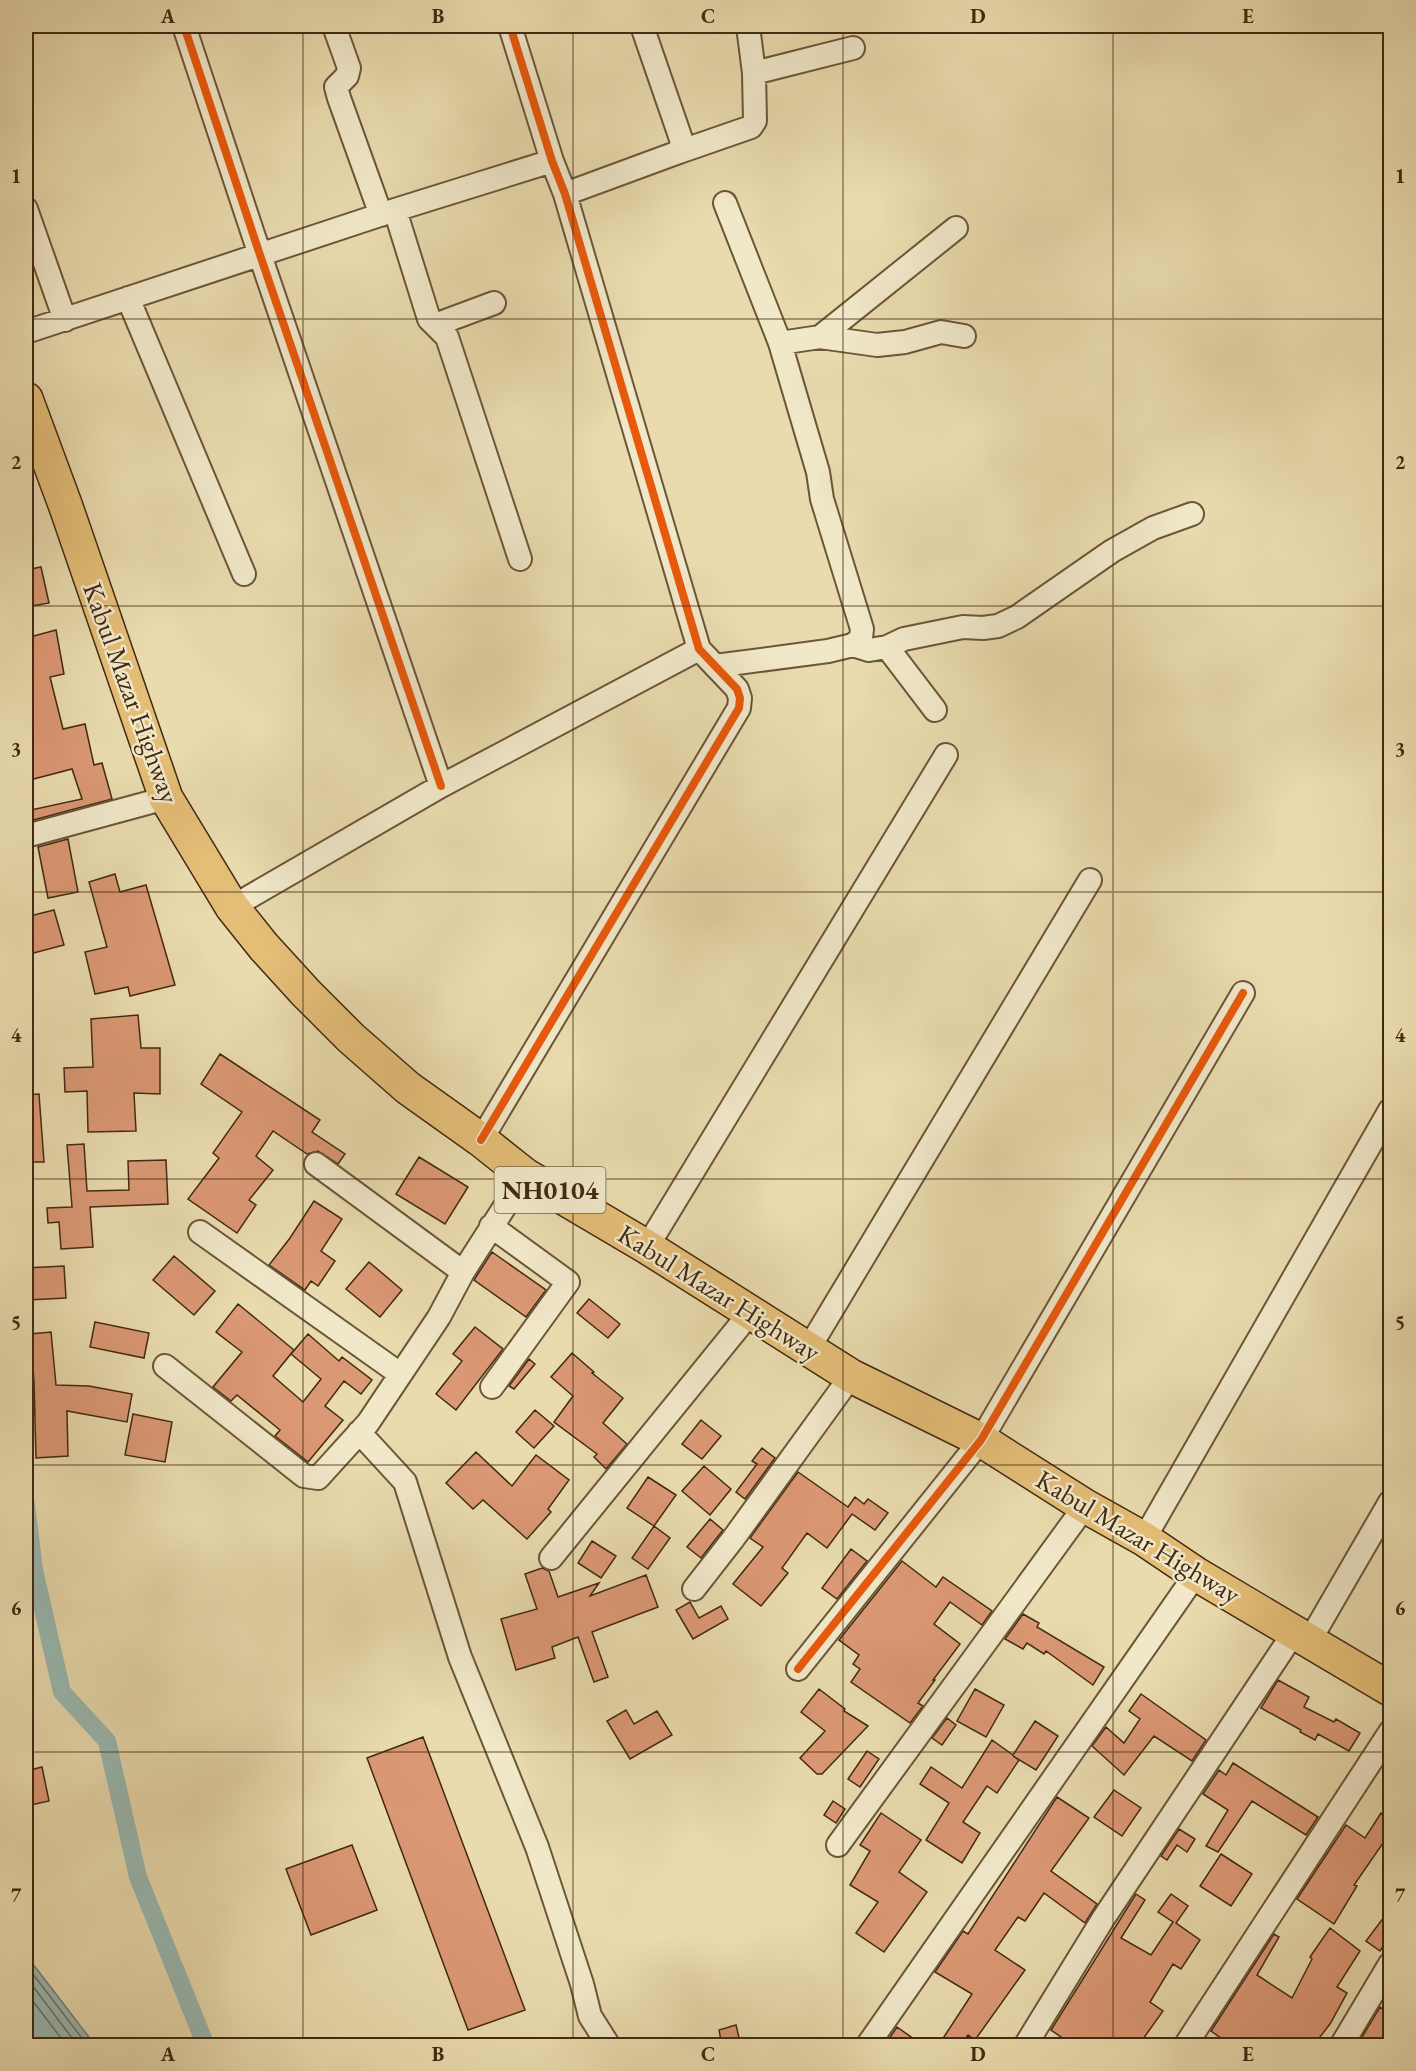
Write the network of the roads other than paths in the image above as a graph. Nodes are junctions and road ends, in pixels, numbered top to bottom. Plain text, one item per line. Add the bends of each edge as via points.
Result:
1 (184, 26) edge
2 (334, 26) edge
3 (510, 26) edge
4 (642, 26) edge
5 (748, 26) edge
6 (853, 48) dead end
7 (754, 73) junction
8 (679, 152) junction
9 (552, 161) junction
10 (565, 194) junction
11 (726, 202) dead end
12 (26, 209) edge
13 (388, 212) junction
14 (956, 228) dead end
15 (260, 255) junction
16 (128, 298) junction
17 (494, 303) dead end
18 (65, 320) junction
19 (435, 325) junction
20 (26, 332) edge
21 (964, 336) dead end
22 (820, 337) junction
23 (780, 343) junction
24 (26, 399) edge
25 (1192, 514) dead end
26 (520, 559) dead end
27 (244, 574) dead end
28 (853, 645) junction
29 (887, 646) junction
30 (699, 649) junction
31 (715, 666) junction
32 (935, 710) dead end
33 (946, 755) dead end
34 (441, 786) junction
35 (166, 798) junction
36 (26, 836) edge
37 (1090, 880) dead end
38 (232, 907) junction
39 (1243, 993) dead end
40 (1390, 1110) edge
41 (481, 1140) junction
42 (316, 1164) dead end
43 (525, 1175) junction
44 (491, 1226) junction
45 (200, 1232) dead end
46 (647, 1248) junction
47 (463, 1272) junction
48 (750, 1313) junction
49 (809, 1348) junction
50 (165, 1366) dead end
51 (400, 1374) junction
52 (851, 1376) junction
53 (492, 1387) dead end
54 (360, 1432) junction
55 (981, 1440) junction
56 (1390, 1502) edge
57 (1085, 1506) junction
58 (1144, 1539) junction
59 (551, 1558) dead end
60 (1196, 1574) junction
61 (694, 1589) dead end
62 (1303, 1636) junction
63 (798, 1669) dead end
64 (1390, 1689) edge
65 (1390, 1732) edge
66 (838, 1845) dead end
67 (1390, 1964) edge
68 (609, 2046) edge
69 (867, 2046) edge
70 (1025, 2046) edge
71 (1185, 2046) edge
72 (1341, 2046) edge

1 - 15 street
2 - 13 street via 349,68 336,87 339,98
3 - 9 street
4 - 8 street via 682,141
5 - 7 street
6 - 7 street
7 - 8 street via 755,121 751,127
8 - 10 street
9 - 10 street
9 - 13 street
10 - 30 street
11 - 23 street
12 - 18 street
13 - 15 street
13 - 19 street via 429,319
14 - 22 street
15 - 16 street
15 - 34 street
16 - 18 street
16 - 27 street
17 - 19 street
18 - 20 street
19 - 26 street via 447,337
21 - 22 street via 941,332 877,345
22 - 23 street
23 - 28 street via 862,629 861,638
24 - 35 highway, Kabul Mazar Highway / NH0104
25 - 29 street via 1153,528 1112,551 998,626 963,627
28 - 29 street via 869,650
28 - 31 street
29 - 32 street
30 - 31 street
30 - 34 street
31 - 41 street via 737,689 739,708
33 - 46 street
34 - 38 street
35 - 36 street
35 - 38 highway, Kabul Mazar Highway / NH0104
37 - 49 street
38 - 41 highway, Kabul Mazar Highway / NH0104 via 264,947 351,1038 408,1088
39 - 55 street
40 - 58 street
41 - 43 highway, Kabul Mazar Highway / NH0104
42 - 47 street
43 - 44 street
43 - 46 highway, Kabul Mazar Highway / NH0104
44 - 47 street
44 - 53 street via 568,1282
45 - 51 street
46 - 48 highway, Kabul Mazar Highway / NH0104
47 - 51 street via 439,1317
48 - 49 highway, Kabul Mazar Highway / NH0104
48 - 59 street
49 - 52 highway, Kabul Mazar Highway / NH0104
50 - 54 street via 304,1476 318,1478
51 - 54 street
52 - 55 highway, Kabul Mazar Highway / NH0104
52 - 61 street
54 - 68 street via 405,1482 460,1657 537,1847 590,2016
55 - 57 highway, Kabul Mazar Highway / NH0104
55 - 63 street
56 - 62 street
57 - 58 highway, Kabul Mazar Highway / NH0104
57 - 66 street
58 - 60 highway, Kabul Mazar Highway / NH0104
60 - 62 highway, Kabul Mazar Highway / NH0104
60 - 69 street
62 - 64 highway, Kabul Mazar Highway / NH0104
62 - 70 street via 1103,1919
65 - 71 street
67 - 72 street

